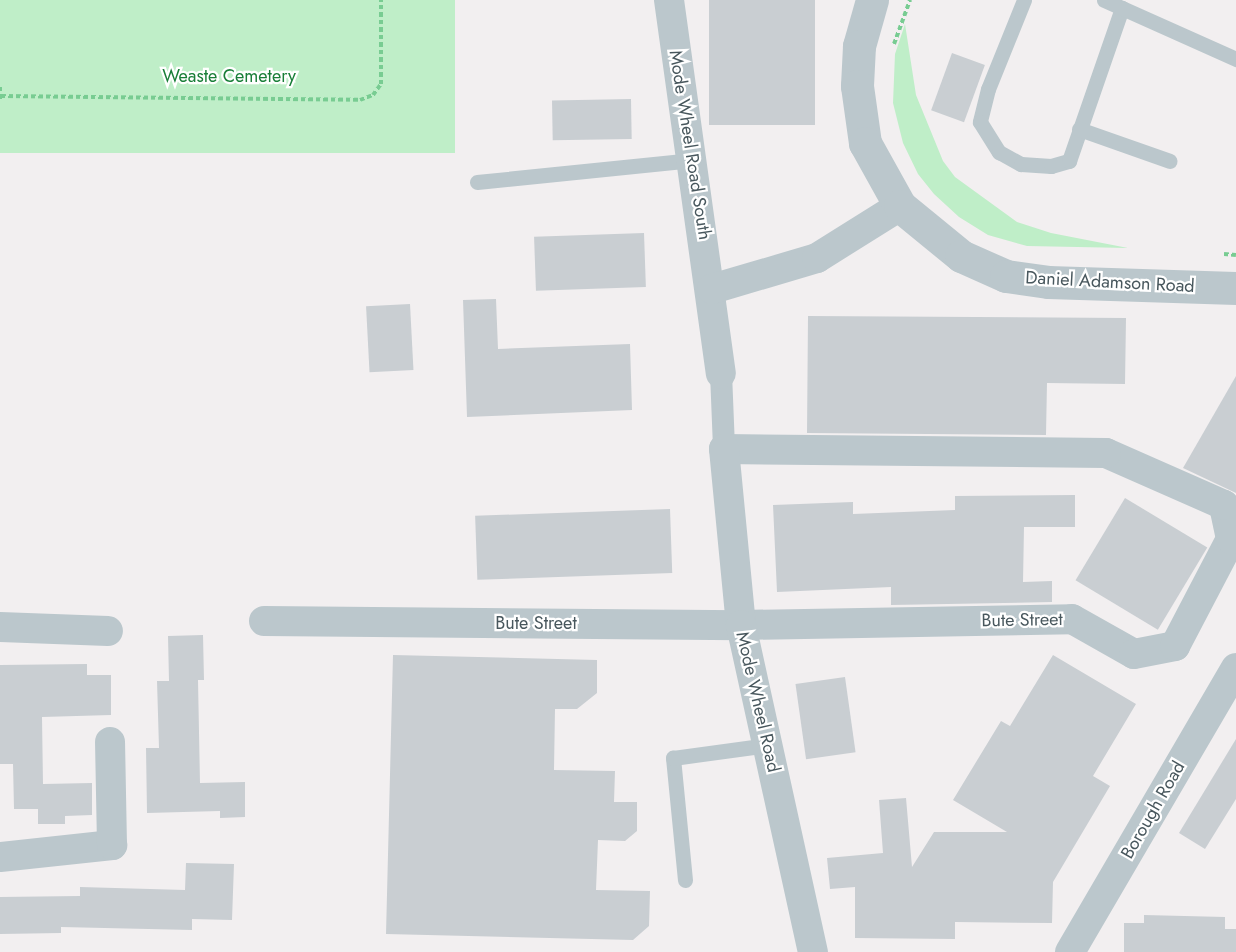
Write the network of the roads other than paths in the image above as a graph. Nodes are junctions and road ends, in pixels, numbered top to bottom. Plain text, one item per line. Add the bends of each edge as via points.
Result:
1 (669, 0) edge
2 (872, 0) edge
3 (1024, 0) edge
4 (1104, 0) edge
5 (1122, 8) junction
6 (1236, 59) edge
7 (1079, 129) junction
8 (693, 160) junction
9 (1170, 161) dead end
10 (477, 182) dead end
11 (900, 206) junction
12 (1236, 288) edge
13 (712, 289) junction
14 (721, 373) joint
15 (724, 449) junction
16 (264, 621) dead end
17 (741, 625) junction
18 (0, 627) edge
19 (108, 631) dead end
20 (1236, 668) edge
21 (110, 742) dead end
22 (768, 745) junction
23 (0, 857) edge
24 (685, 880) dead end
25 (813, 952) edge
26 (1070, 952) edge

1 - 8 street, Mode Wheel Road South
2 - 11 street, Daniel Adamson Road via 859,46 858,106 872,161
3 - 7 lane via 988,90 980,122 999,152 1021,164 1051,166 1069,161
4 - 5 lane
5 - 6 lane
5 - 7 lane
7 - 9 lane
8 - 10 lane
8 - 13 street, Mode Wheel Road South
11 - 12 street, Daniel Adamson Road via 962,256 1006,276 1048,282
11 - 13 street via 818,258
13 - 14 street, Mode Wheel Road South
14 - 15 street
15 - 17 street, Mode Wheel Road
15 - 17 street, Bute Street via 1106,453 1224,505 1232,539 1175,646 1134,654 1072,619
16 - 17 street, Bute Street
17 - 22 street, Mode Wheel Road
18 - 19 street
20 - 26 street, Borough Road
21 - 23 street via 112,845
22 - 24 lane via 673,758
22 - 25 street, Mode Wheel Road

